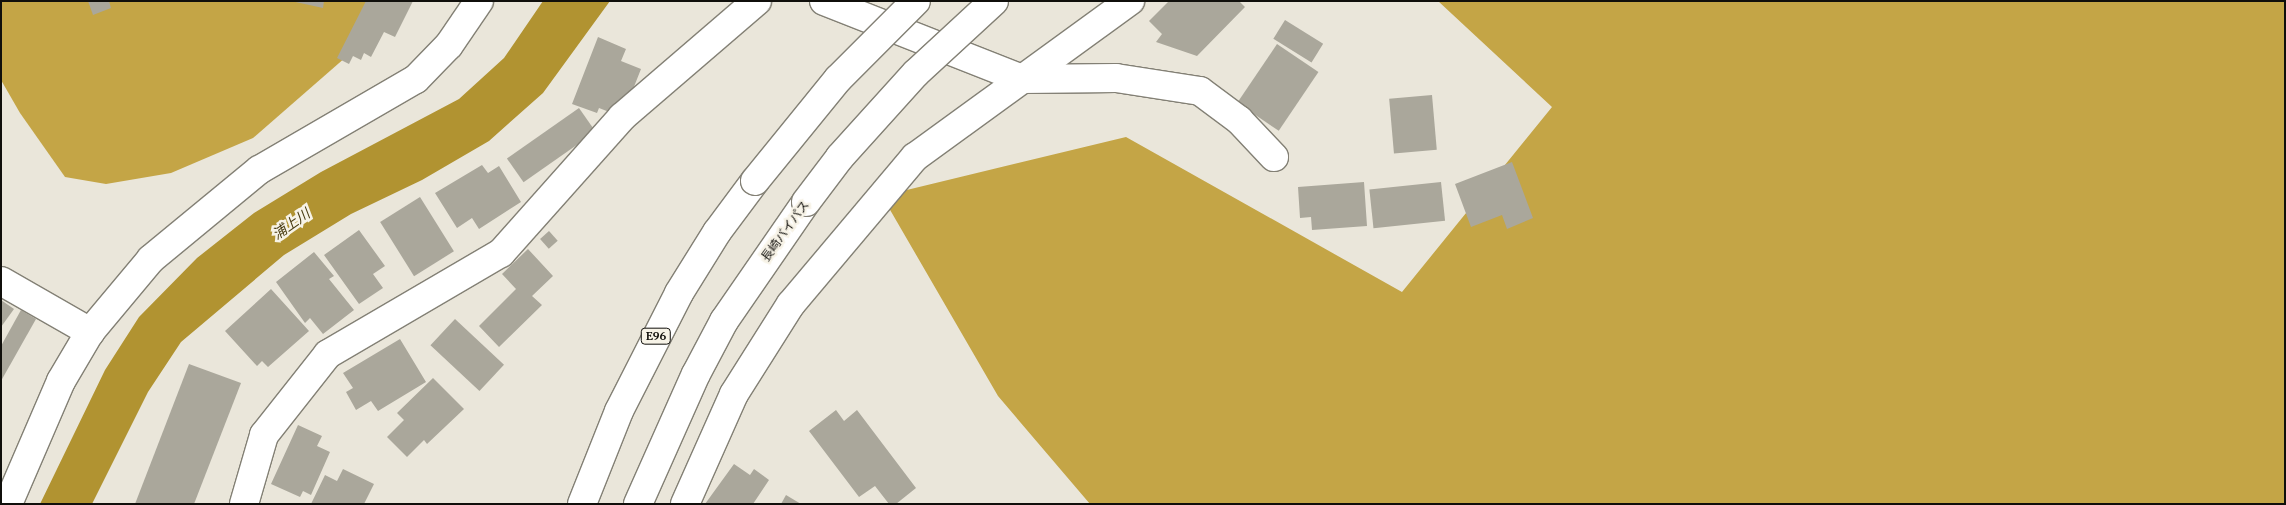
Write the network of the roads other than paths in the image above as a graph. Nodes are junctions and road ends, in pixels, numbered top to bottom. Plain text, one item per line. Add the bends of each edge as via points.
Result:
1 (479, 1) edge
2 (757, 1) edge
3 (824, 1) edge
4 (916, 1) edge
5 (994, 1) edge
6 (1130, 1) edge
7 (1022, 79) junction
8 (1274, 157) dead end
9 (1, 281) edge
10 (90, 332) junction
11 (8, 504) edge
12 (244, 504) edge
13 (582, 504) edge
14 (638, 504) edge
15 (685, 504) edge

1 - 10 main road via 449,44 416,79 259,170 151,259
2 - 12 main road via 622,117 501,253 328,354 264,435
3 - 7 main road
4 - 13 main road, E96, bridge via 838,80 717,232 679,293 619,411
5 - 14 main road, 長崎バイパス, bridge via 916,73 840,157 806,202 724,321 696,374
6 - 7 main road
7 - 8 main road via 1116,78 1200,91 1239,120
7 - 15 main road via 915,156 791,304 734,394
9 - 10 main road
10 - 11 main road via 61,381

